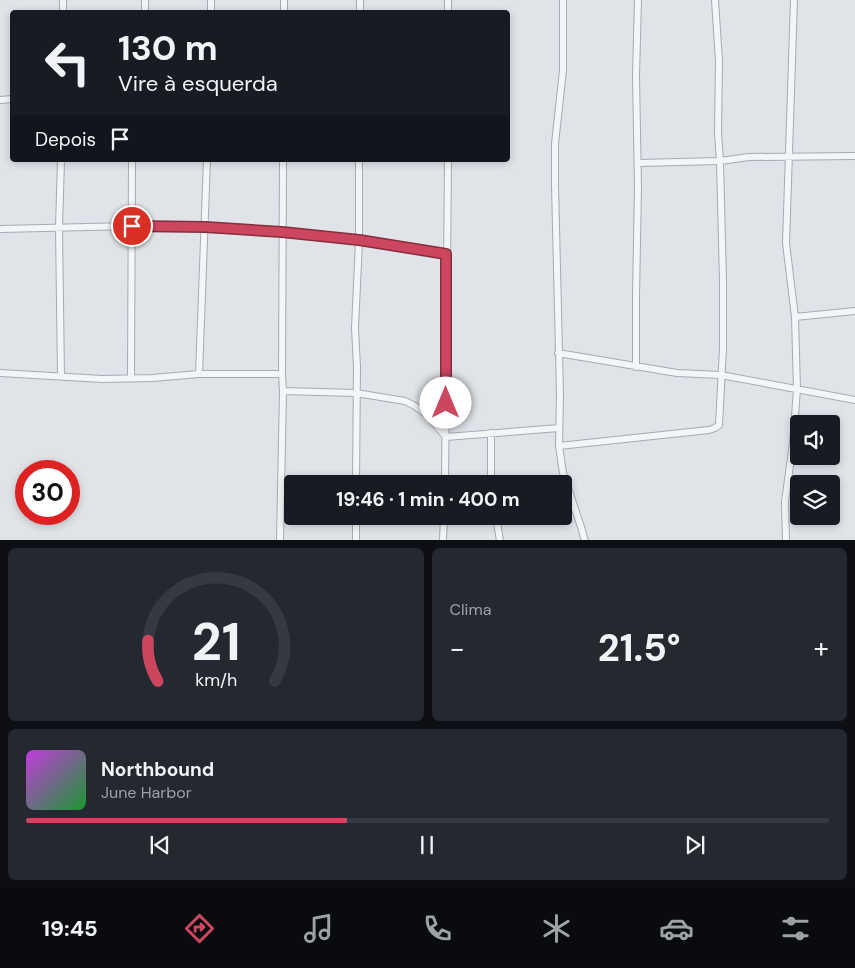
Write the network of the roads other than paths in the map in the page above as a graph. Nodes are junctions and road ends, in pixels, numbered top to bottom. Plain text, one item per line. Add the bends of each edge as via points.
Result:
1 (563, 0) edge
2 (638, 0) edge
3 (715, 0) edge
4 (794, 0) edge
5 (789, 156) junction
6 (855, 156) edge
7 (720, 161) junction
8 (61, 162) edge
9 (132, 162) edge
10 (207, 162) edge
11 (283, 162) edge
12 (359, 162) edge
13 (448, 162) edge
14 (638, 164) junction
15 (132, 226) junction
16 (59, 227) junction
17 (205, 227) junction
18 (0, 229) edge
19 (282, 232) junction
20 (359, 240) junction
21 (446, 254) junction
22 (855, 311) edge
23 (795, 317) junction
24 (558, 353) junction
25 (636, 367) junction
26 (0, 373) edge
27 (199, 374) junction
28 (282, 374) junction
29 (721, 375) junction
30 (61, 376) junction
31 (131, 379) junction
32 (797, 389) junction
33 (283, 390) junction
34 (356, 394) junction
35 (855, 400) edge
36 (559, 428) junction
37 (492, 433) junction
38 (446, 437) junction
39 (559, 446) junction
40 (356, 475) edge
41 (445, 475) edge
42 (491, 475) edge
43 (356, 525) edge
44 (444, 525) edge
45 (498, 525) edge
46 (280, 540) edge
47 (356, 540) edge
48 (444, 540) edge
49 (500, 540) edge
50 (584, 540) edge
51 (786, 540) edge

1 - 24 street via 563,70 555,144
2 - 14 street
3 - 7 street
4 - 5 street
5 - 6 street
5 - 7 street
5 - 23 street via 786,243
7 - 14 street
7 - 29 street via 724,281
8 - 16 street
9 - 15 street
10 - 17 street
11 - 19 street
12 - 20 street
13 - 21 street
14 - 25 street
15 - 16 street
15 - 17 street
15 - 31 street
16 - 18 street
16 - 30 street
17 - 19 street
17 - 27 street
19 - 20 street
19 - 28 street
20 - 21 street
20 - 34 street
21 - 38 street
22 - 23 street
23 - 32 street
24 - 25 street
24 - 36 street
25 - 29 street
26 - 30 street
27 - 28 street
27 - 31 street
28 - 33 street
29 - 32 street
29 - 39 street via 720,419 715,428
30 - 31 street
32 - 35 street
32 - 51 street via 785,502
33 - 34 street
33 - 46 street
34 - 38 street via 405,401 426,414
34 - 40 street
36 - 37 street
36 - 39 street
37 - 38 street
37 - 42 street
38 - 41 street
39 - 50 street via 563,473
43 - 47 street
44 - 48 street
45 - 49 street

